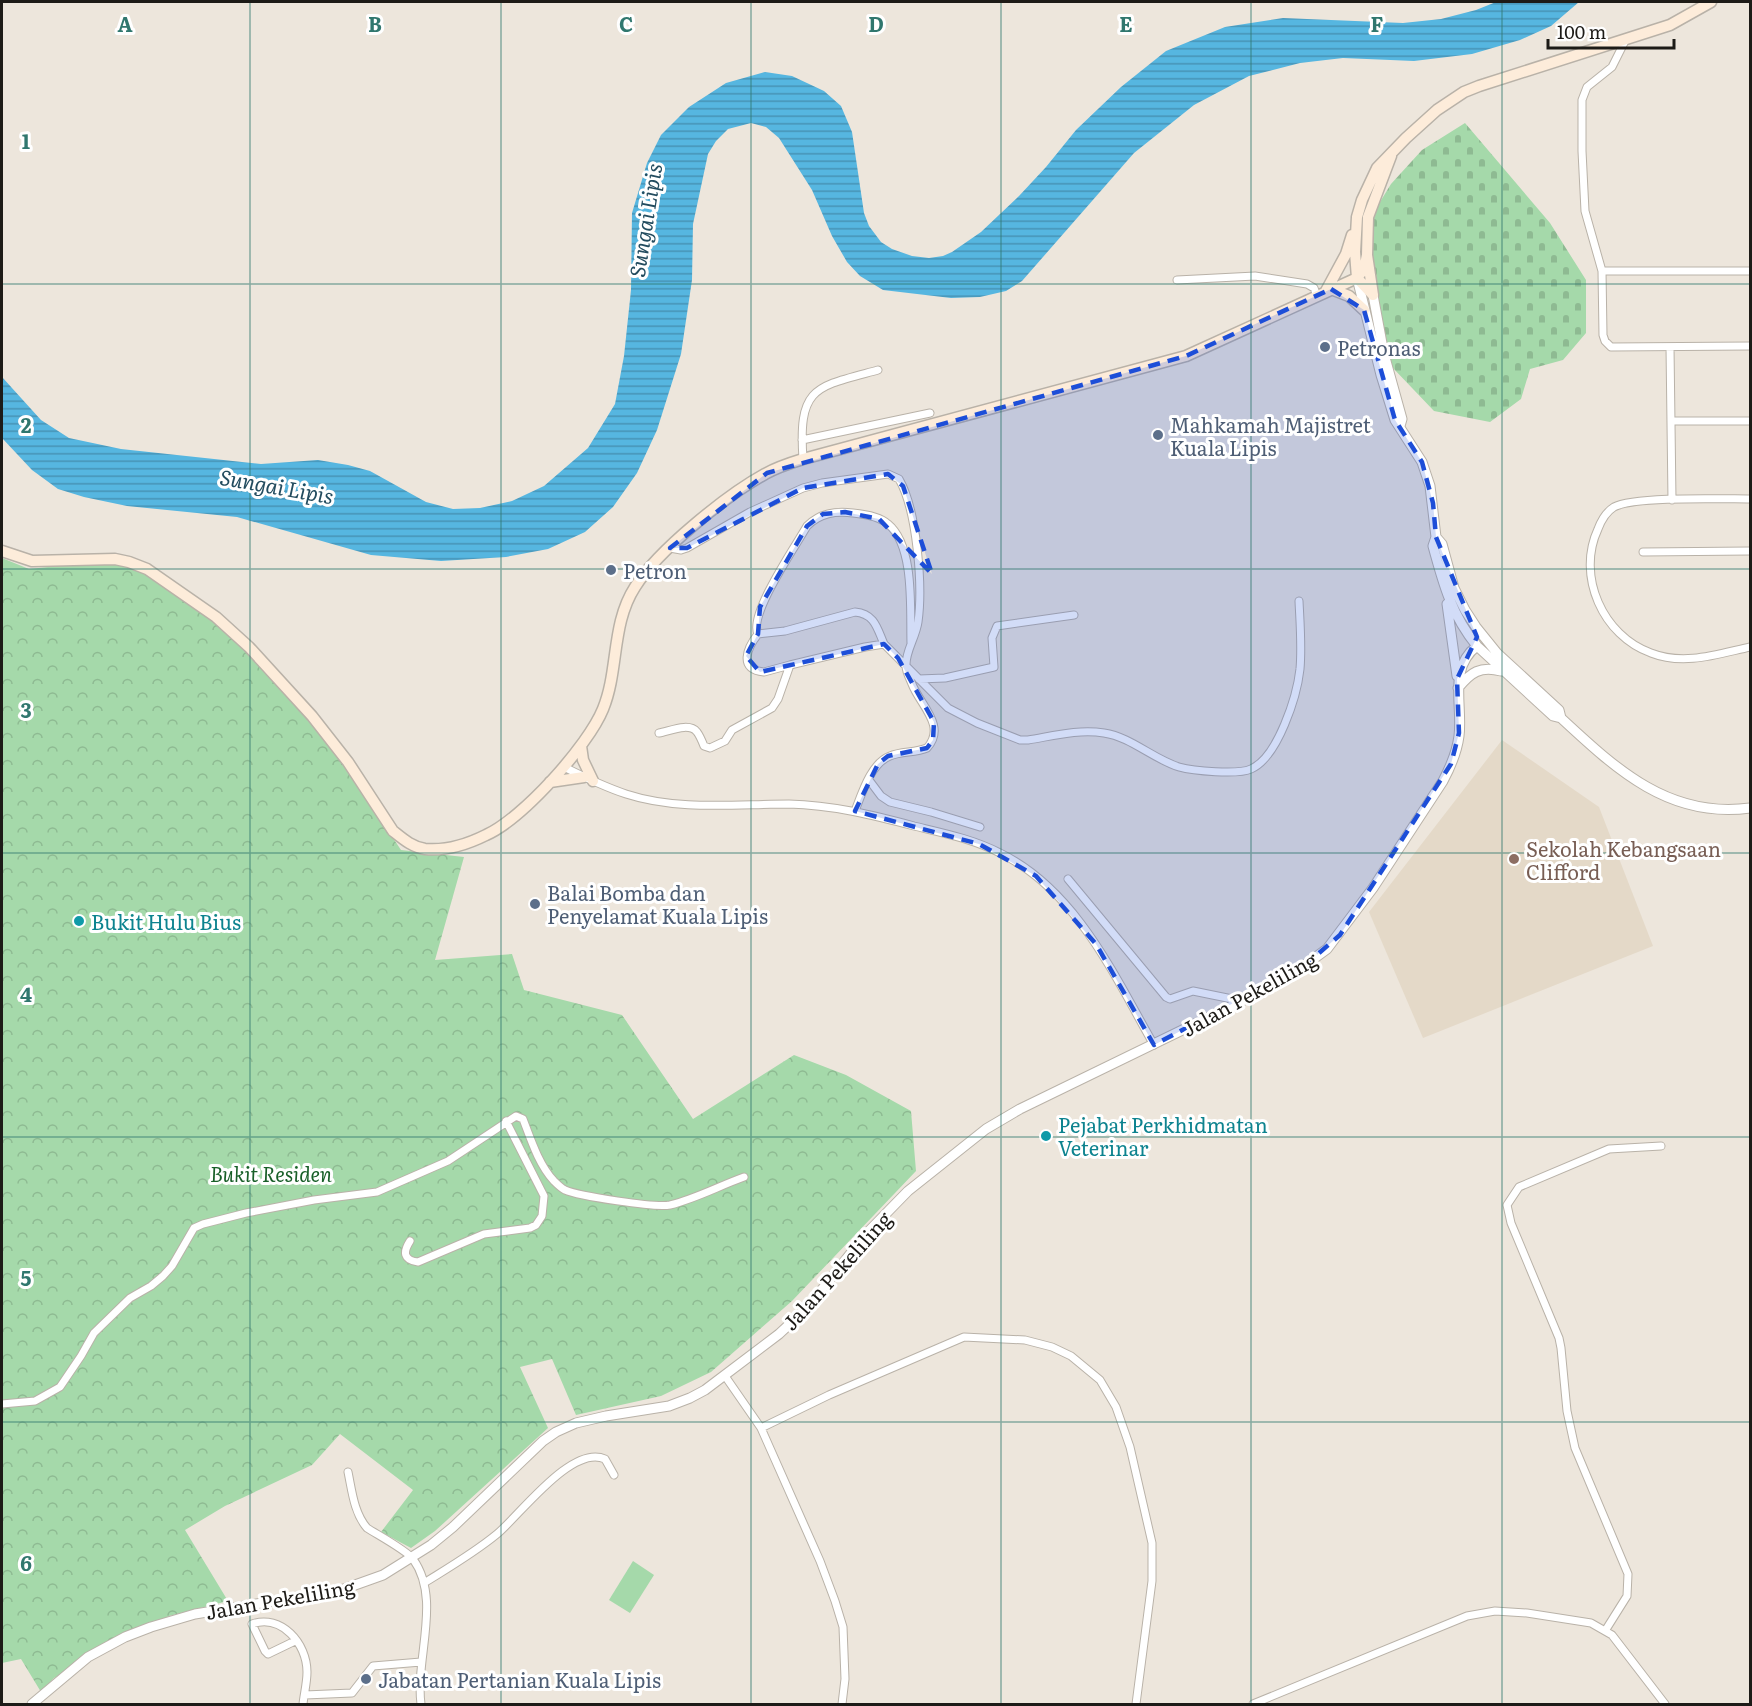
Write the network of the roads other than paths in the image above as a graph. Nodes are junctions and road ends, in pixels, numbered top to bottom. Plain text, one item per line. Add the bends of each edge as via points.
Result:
1 (1711, 2) edge
2 (1626, 39) junction
3 (1393, 152) junction
4 (1357, 217) junction
5 (1367, 255) junction
6 (1602, 271) junction
7 (1750, 271) edge
8 (1357, 278) junction
9 (1177, 280) dead end
10 (1324, 292) junction
11 (1373, 295) junction
12 (1364, 310) junction
13 (1750, 346) edge
14 (1670, 347) junction
15 (878, 370) dead end
16 (930, 413) dead end
17 (1672, 421) junction
18 (1750, 421) edge
19 (1400, 426) junction
20 (802, 440) junction
21 (803, 459) junction
22 (1750, 499) edge
23 (1672, 500) junction
24 (1436, 537) junction
25 (670, 548) junction
26 (1750, 550) edge
27 (2, 552) edge
28 (1643, 552) dead end
29 (1446, 593) junction
30 (1299, 601) dead end
31 (1074, 615) dead end
32 (1476, 627) junction
33 (758, 634) junction
34 (884, 644) junction
35 (911, 645) junction
36 (1476, 646) junction
37 (1750, 647) edge
38 (1497, 653) junction
39 (790, 665) junction
40 (906, 666) junction
41 (1503, 672) junction
42 (919, 680) junction
43 (1458, 684) junction
44 (1561, 718) junction
45 (659, 733) dead end
46 (581, 746) junction
47 (564, 767) junction
48 (589, 779) junction
49 (869, 780) junction
50 (550, 782) junction
51 (1750, 808) edge
52 (855, 811) junction
53 (980, 827) dead end
54 (1068, 879) dead end
55 (1242, 1001) junction
56 (1154, 1045) junction
57 (506, 1121) junction
58 (1661, 1146) dead end
59 (744, 1177) dead end
60 (410, 1241) dead end
61 (725, 1376) junction
62 (2, 1404) edge
63 (761, 1428) junction
64 (348, 1472) dead end
65 (614, 1475) dead end
66 (412, 1558) junction
67 (424, 1583) junction
68 (1605, 1630) junction
69 (295, 1641) junction
70 (421, 1662) junction
71 (305, 1695) junction
72 (32, 1704) edge
73 (303, 1704) edge
74 (421, 1704) edge
75 (842, 1704) edge
76 (1136, 1704) edge
77 (1254, 1704) edge
78 (1665, 1704) edge

1 - 2 main road via 1670,25
2 - 3 main road via 1464,93 1437,110
2 - 6 street via 1612,67 1587,87 1582,100 1585,210
3 - 4 main road via 1377,168
3 - 5 main road via 1368,217
4 - 8 main road
4 - 10 main road via 1346,254
5 - 8 main road
5 - 11 main road
6 - 7 street
6 - 14 street via 1603,335 1607,344 1614,348
8 - 10 main road
8 - 11 main road
8 - 12 street
9 - 10 street via 1255,276 1307,284
10 - 12 main road via 1349,296
10 - 21 main road via 1186,356
11 - 19 street via 1402,420
12 - 19 street via 1381,375
13 - 14 street
14 - 17 street
15 - 20 street via 820,388 806,409
16 - 20 street
17 - 18 street
17 - 23 street
19 - 24 street via 1422,462 1430,486
20 - 21 street
21 - 25 main road via 749,483
22 - 23 street
23 - 37 street via 1622,504 1607,512 1590,551 1599,605 1623,637 1665,658 1693,659
24 - 29 street via 1433,546
24 - 32 street via 1442,544 1454,588
25 - 35 street via 687,548 750,512 803,488 892,475 903,486 914,519 920,594 918,624
25 - 46 main road via 635,585 626,602 606,701
26 - 28 street
27 - 50 main road via 32,561 129,562 147,568 216,616 312,716 393,831 414,846 455,847 488,835
29 - 36 street
29 - 43 street
30 - 42 street via 1300,669 1293,700 1275,744 1261,762 1245,771 1180,767 1105,733 1081,730 1020,740 948,708
31 - 42 street via 997,626 992,638 994,667
32 - 36 street
32 - 38 street
33 - 34 street via 785,631 855,612 873,618
33 - 35 street via 755,623 760,607 807,526 823,514 846,512 871,516 888,524 902,545 908,570
33 - 39 street via 747,652 751,666 765,672
34 - 39 street
34 - 40 street
35 - 40 street
36 - 38 street
36 - 41 street
36 - 43 street, Jalan Pekeliling via 1468,654
38 - 44 street via 1559,710
39 - 45 street via 772,708 732,730 725,741 707,747 696,730 687,727
40 - 42 street
40 - 49 street via 914,690 934,722 933,740 927,748 888,756
41 - 43 street via 1488,668
41 - 44 street via 1553,716
43 - 55 street, Jalan Pekeliling via 1459,733 1452,764 1367,897 1327,949
44 - 51 street via 1628,776 1664,795 1707,809
46 - 47 main road
46 - 48 main road
47 - 48 street
47 - 50 main road
48 - 50 main road
48 - 52 street via 627,794 674,804 795,805
49 - 52 street
49 - 53 street via 890,802
52 - 56 street via 979,844 1007,856 1036,876 1071,911 1096,944
54 - 55 street via 1166,997 1193,991
55 - 56 street, Jalan Pekeliling
56 - 61 street, Jalan Pekeliling via 1005,1117 936,1167 880,1218 808,1307
57 - 59 street via 521,1117 553,1180 576,1193 665,1206
57 - 60 street via 544,1196 539,1221 530,1228 484,1234 418,1262 404,1251
57 - 62 street via 448,1161 377,1192 246,1213 194,1228 164,1276 130,1298 94,1333 60,1387 35,1401
58 - 68 street via 1609,1149 1519,1187 1507,1205 1559,1338 1575,1449 1628,1574 1627,1596
61 - 63 street
61 - 66 street, Jalan Pekeliling via 680,1403 589,1420 556,1432 453,1527
63 - 75 street via 820,1561 843,1627
63 - 76 street via 964,1337 1025,1340 1071,1356 1100,1380 1116,1407 1130,1447 1152,1543 1152,1581
64 - 66 street via 363,1523
65 - 67 street via 605,1459 597,1456 568,1468 496,1534
66 - 67 street
66 - 72 street, Jalan Pekeliling via 382,1575 341,1590 195,1614 151,1627 88,1657
67 - 70 street via 427,1617
68 - 77 street via 1559,1617 1481,1612
68 - 78 street
69 - 69 street via 279,1624 252,1624 268,1654
69 - 71 street via 307,1667
70 - 71 street via 374,1666 351,1693
70 - 74 street
71 - 73 street

